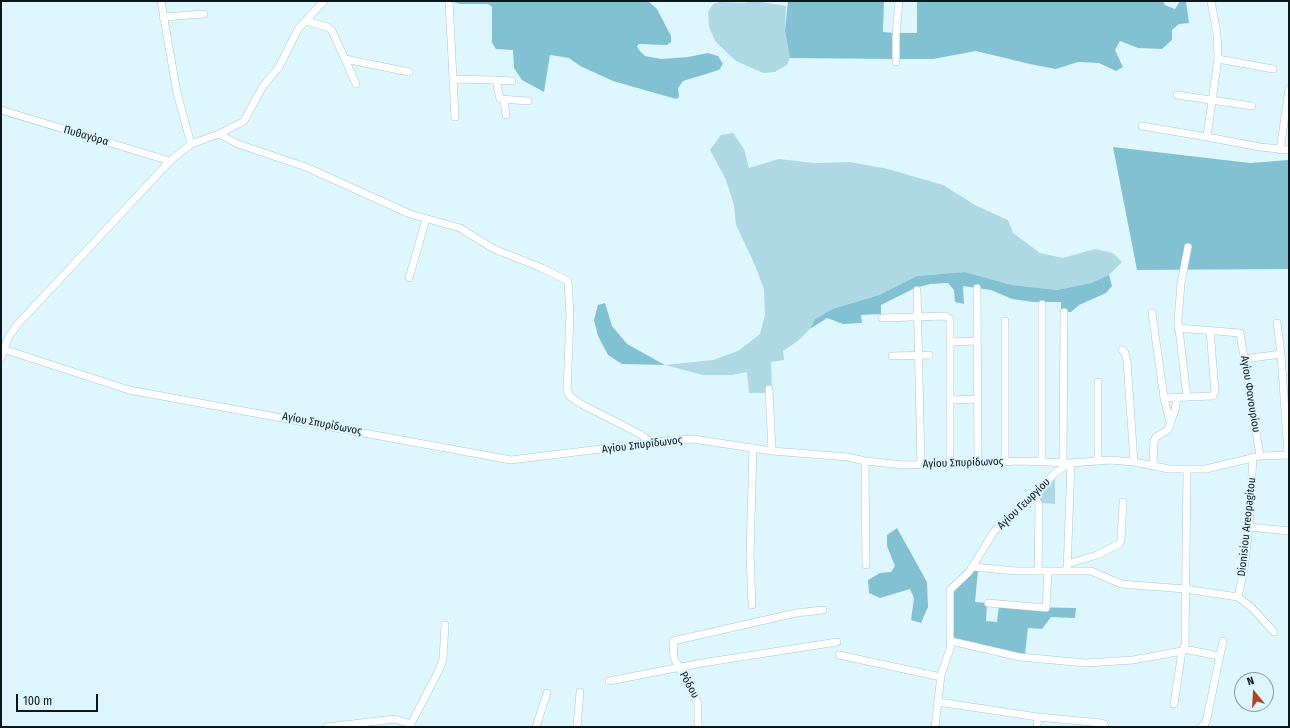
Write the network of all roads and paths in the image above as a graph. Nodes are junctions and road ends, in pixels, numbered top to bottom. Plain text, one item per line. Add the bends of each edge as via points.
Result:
1 (161, 1) edge
2 (324, 1) edge
3 (449, 1) edge
4 (900, 1) edge
5 (1211, 1) edge
6 (204, 14) dead end
7 (163, 17) junction
8 (307, 20) junction
9 (345, 59) junction
10 (1218, 59) junction
11 (896, 62) dead end
12 (1273, 69) dead end
13 (409, 72) dead end
14 (453, 79) junction
15 (496, 80) junction
16 (512, 81) dead end
17 (356, 84) dead end
18 (1289, 89) edge
19 (1177, 95) dead end
20 (1211, 99) junction
21 (504, 100) junction
22 (528, 101) dead end
23 (1252, 106) dead end
24 (1, 110) edge
25 (506, 115) dead end
26 (455, 117) dead end
27 (1142, 126) dead end
28 (219, 134) junction
29 (1207, 137) junction
30 (191, 144) junction
31 (1280, 150) junction
32 (1289, 150) edge
33 (170, 161) junction
34 (426, 219) junction
35 (1188, 247) dead end
36 (409, 278) dead end
37 (977, 288) dead end
38 (917, 290) dead end
39 (1042, 304) dead end
40 (1064, 312) dead end
41 (1152, 313) dead end
42 (918, 317) junction
43 (882, 318) dead end
44 (1005, 321) dead end
45 (1277, 323) dead end
46 (1178, 328) junction
47 (1210, 330) junction
48 (977, 341) junction
49 (950, 342) junction
50 (3, 348) junction
51 (1122, 350) dead end
52 (1281, 354) junction
53 (919, 355) junction
54 (929, 355) dead end
55 (892, 356) dead end
56 (1, 358) edge
57 (1244, 359) junction
58 (1098, 382) dead end
59 (769, 389) dead end
60 (1187, 397) junction
61 (1164, 398) junction
62 (1177, 398) junction
63 (977, 399) junction
64 (950, 400) junction
65 (1170, 422) junction
66 (652, 443) junction
67 (753, 448) junction
68 (772, 451) junction
69 (1288, 455) edge
70 (1256, 456) junction
71 (1098, 460) junction
72 (865, 461) junction
73 (1005, 461) junction
74 (1042, 461) junction
75 (978, 462) junction
76 (1134, 462) junction
77 (1064, 463) junction
78 (950, 464) junction
79 (921, 465) junction
80 (1153, 466) junction
81 (1187, 470) junction
82 (1056, 472) junction
83 (1034, 495) junction
84 (1123, 502) dead end
85 (1249, 527) junction
86 (1289, 531) edge
87 (866, 565) dead end
88 (974, 567) junction
89 (1067, 567) junction
90 (1038, 571) junction
91 (1048, 571) junction
92 (1185, 589) junction
93 (1238, 597) junction
94 (988, 603) dead end
95 (752, 605) dead end
96 (823, 610) dead end
97 (445, 625) dead end
98 (1274, 632) dead end
99 (951, 641) junction
100 (1223, 641) dead end
101 (838, 642) dead end
102 (1183, 650) junction
103 (839, 655) dead end
104 (1220, 656) junction
105 (679, 667) junction
106 (941, 677) junction
107 (609, 680) dead end
108 (580, 692) dead end
109 (547, 693) dead end
110 (938, 702) junction
111 (1174, 704) dead end
112 (1038, 717) junction
113 (353, 725) edge
114 (327, 727) edge
115 (536, 727) edge
116 (578, 727) edge
117 (698, 727) edge
118 (935, 727) edge
119 (1037, 727) edge
120 (1105, 727) edge
121 (1201, 727) edge

1 - 7 street
2 - 8 street
3 - 14 street
4 - 11 street
5 - 10 street via 1217,34
6 - 7 street
7 - 30 street via 177,93
8 - 9 street via 328,27 332,31
8 - 28 street via 298,29 279,67 263,86 244,121
9 - 13 street
9 - 17 street
10 - 12 street
10 - 20 street
14 - 15 street
14 - 26 street
15 - 16 street
15 - 21 street via 498,96
18 - 31 street
19 - 20 street
20 - 23 street
20 - 29 street
21 - 22 street
21 - 25 street
24 - 33 street, Πυθαγόρα
27 - 29 street
28 - 30 street
28 - 34 street via 232,142 306,167
29 - 31 street
30 - 33 street
31 - 32 street
33 - 50 street via 17,325
34 - 36 street
34 - 66 street via 460,228 494,249 568,281 570,315 567,391 583,406 640,434
35 - 46 street via 1181,282
37 - 48 street
38 - 42 street
39 - 74 street
40 - 77 street
41 - 61 street
42 - 43 street
42 - 49 street via 948,317
42 - 53 street
44 - 73 street
45 - 52 street
46 - 47 street
46 - 60 street
47 - 57 street, Αγίου Φανουρίου via 1240,333
47 - 60 street via 1215,392 1209,397
48 - 49 street
48 - 63 street
49 - 64 street
50 - 56 street
50 - 66 street, Αγίου Σπυρίδωνος via 129,390 511,460
51 - 76 street via 1127,361
52 - 57 street
52 - 69 street
53 - 54 street
53 - 55 street
53 - 79 street
57 - 70 street, Αγίου Φανουρίου
58 - 71 street
59 - 68 street
60 - 62 street
61 - 62 street
61 - 65 street
62 - 65 street
63 - 64 street
63 - 75 street
64 - 78 street
65 - 80 street via 1168,430 1154,441
66 - 67 street, Αγίου Σπυρίδωνος via 693,439
67 - 68 street, Αγίου Σπυρίδωνος
67 - 95 street via 750,555
68 - 72 street, Αγίου Σπυρίδωνος via 848,457
69 - 70 street, Αγίου Σπυρίδωνος
70 - 81 street, Αγίου Σπυρίδωνος via 1206,469
70 - 85 street, Dionisiou Areopagitou
71 - 76 street, Αγίου Σπυρίδωνος
71 - 77 street, Αγίου Σπυρίδωνος
72 - 79 street, Αγίου Σπυρίδωνος
72 - 87 street
73 - 74 street, Αγίου Σπυρίδωνος
73 - 75 street, Αγίου Σπυρίδωνος
74 - 77 street, Αγίου Σπυρίδωνος
75 - 78 street, Αγίου Σπυρίδωνος
76 - 80 street, Αγίου Σπυρίδωνος
77 - 82 street
77 - 82 street, Αγίου Γεωργίου
77 - 89 street
78 - 79 street, Αγίου Σπυρίδωνος
80 - 81 street, Αγίου Σπυρίδωνος
81 - 92 street
82 - 83 street, Αγίου Γεωργίου
83 - 88 street, Αγίου Γεωργίου via 993,533
83 - 90 street via 1039,505
84 - 89 street via 1119,544
85 - 86 street
85 - 93 street, Dionisiou Areopagitou
88 - 90 street
88 - 99 street, Αγίου Γεωργίου via 950,590
89 - 91 street
89 - 92 street via 1091,571 1121,584
90 - 91 street
91 - 94 street via 1046,608
92 - 93 street
92 - 102 street
93 - 98 street
96 - 105 street, Ρόδου via 796,613 673,641 672,647
97 - 113 street via 443,659 411,724 395,720
99 - 102 street via 1020,657 1086,663 1133,660
99 - 106 street, Αγίου Γεωργίου
100 - 104 street
101 - 105 street
102 - 104 street
102 - 111 street
103 - 106 street
104 - 121 street via 1207,718
105 - 107 street
105 - 117 street, Ρόδου via 698,703
106 - 110 street, Αγίου Γεωργίου
108 - 116 street
109 - 115 street
110 - 112 street
110 - 118 street, Αγίου Γεωργίου
112 - 119 street
112 - 120 street via 1101,722
113 - 114 street

